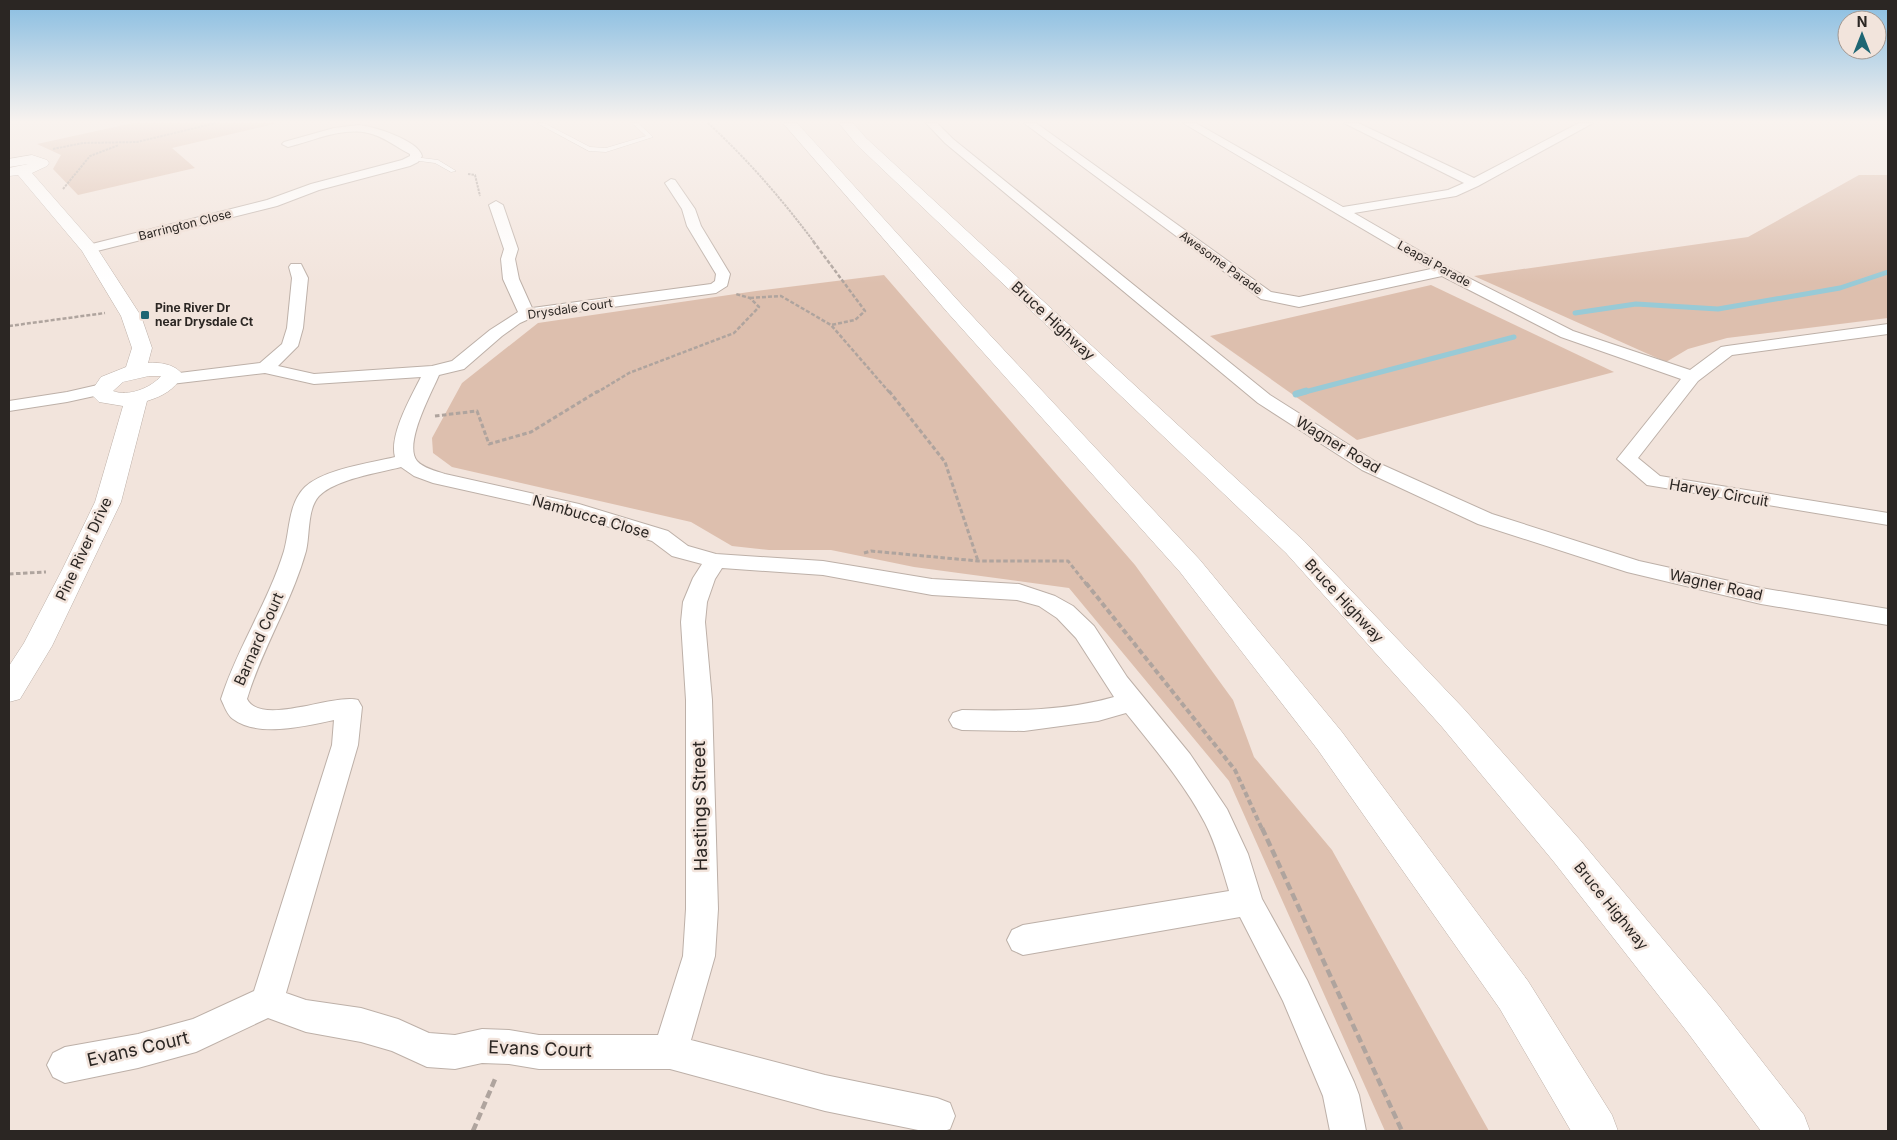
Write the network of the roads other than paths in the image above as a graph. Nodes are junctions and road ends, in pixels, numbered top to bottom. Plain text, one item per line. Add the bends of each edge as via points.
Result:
1 (26, 176) edge
2 (357, 176) edge
3 (837, 176) edge
4 (904, 176) edge
5 (992, 176) edge
6 (1102, 176) edge
7 (1282, 176) edge
8 (1460, 176) edge
9 (1487, 176) edge
10 (671, 183) dead end
11 (1474, 183) junction
12 (496, 205) road end
13 (1343, 211) junction
14 (89, 249) junction
15 (296, 267) dead end
16 (1444, 272) junction
17 (527, 314) junction
18 (1888, 329) edge
19 (265, 368) junction
20 (135, 371) junction
21 (432, 371) junction
22 (1692, 378) junction
23 (171, 379) junction
24 (102, 389) junction
25 (136, 397) junction
26 (9, 406) edge
27 (406, 460) junction
28 (1888, 520) edge
29 (716, 561) junction
30 (1888, 617) edge
31 (9, 691) edge
32 (1131, 701) junction
33 (962, 720) dead end
34 (1248, 902) junction
35 (1023, 940) dead end
36 (267, 1002) junction
37 (670, 1052) junction
38 (65, 1065) dead end
39 (937, 1116) dead end
40 (1348, 1131) edge
41 (1596, 1131) edge
42 (1788, 1131) edge

1 - 14 main road
2 - 14 street, Barrington Close via 272,203
3 - 41 main road via 1190,566 1330,741 1514,996
4 - 42 main road, Bruce Highway via 1294,547 1453,718 1567,851 1703,1019
5 - 30 street, Wagner Road via 1264,398 1369,466 1484,519 1635,566 1761,596
6 - 16 street, Awesome Parade via 1266,296 1299,302
7 - 13 street, Leapai Parade
8 - 11 street
9 - 11 street
10 - 17 street, Drysdale Court via 723,274 722,284 716,288
11 - 13 street via 1451,193
12 - 17 street via 511,249 508,258 512,278
13 - 16 street, Leapai Parade
14 - 20 main road via 127,310 142,348
15 - 19 street via 300,278 290,346
16 - 22 street, Leapai Parade via 1567,334
17 - 21 street, Drysdale Court via 496,332 458,365
18 - 22 street, Harvey Circuit via 1727,351
19 - 21 street, Drysdale Court via 314,379
19 - 23 street, Drysdale Court
20 - 23 main road via 164,370 172,375
20 - 24 main road via 114,379
21 - 27 street via 405,435 403,448
22 - 28 street, Harvey Circuit via 1627,458 1654,482
23 - 25 main road via 159,389
24 - 25 main road via 101,393 108,398
24 - 26 street
25 - 31 main road, Pine River Drive via 108,502 37,646
27 - 29 street, Nambucca Close via 419,471 440,479 572,508 660,536 680,551
27 - 36 street, Barnard Court via 329,482 312,492 304,508 295,550 279,594 239,680 234,699 241,712 254,719 287,719 349,707 345,745
29 - 32 street, Nambucca Close via 823,568 932,587 1019,592 1046,601 1065,612 1085,632
29 - 37 street, Hastings Street via 704,578 693,622 699,700 702,909 699,956
32 - 33 street via 1098,711 1024,720
32 - 34 street, Nambucca Close via 1180,762 1217,817
34 - 35 street
34 - 40 street, Nambucca Close via 1295,991 1341,1095
36 - 37 street, Evans Court via 306,1016 361,1025 398,1036 427,1050 455,1052 482,1046 539,1052
36 - 38 street, Evans Court via 196,1035 138,1051
37 - 39 street, Evans Court via 825,1093

